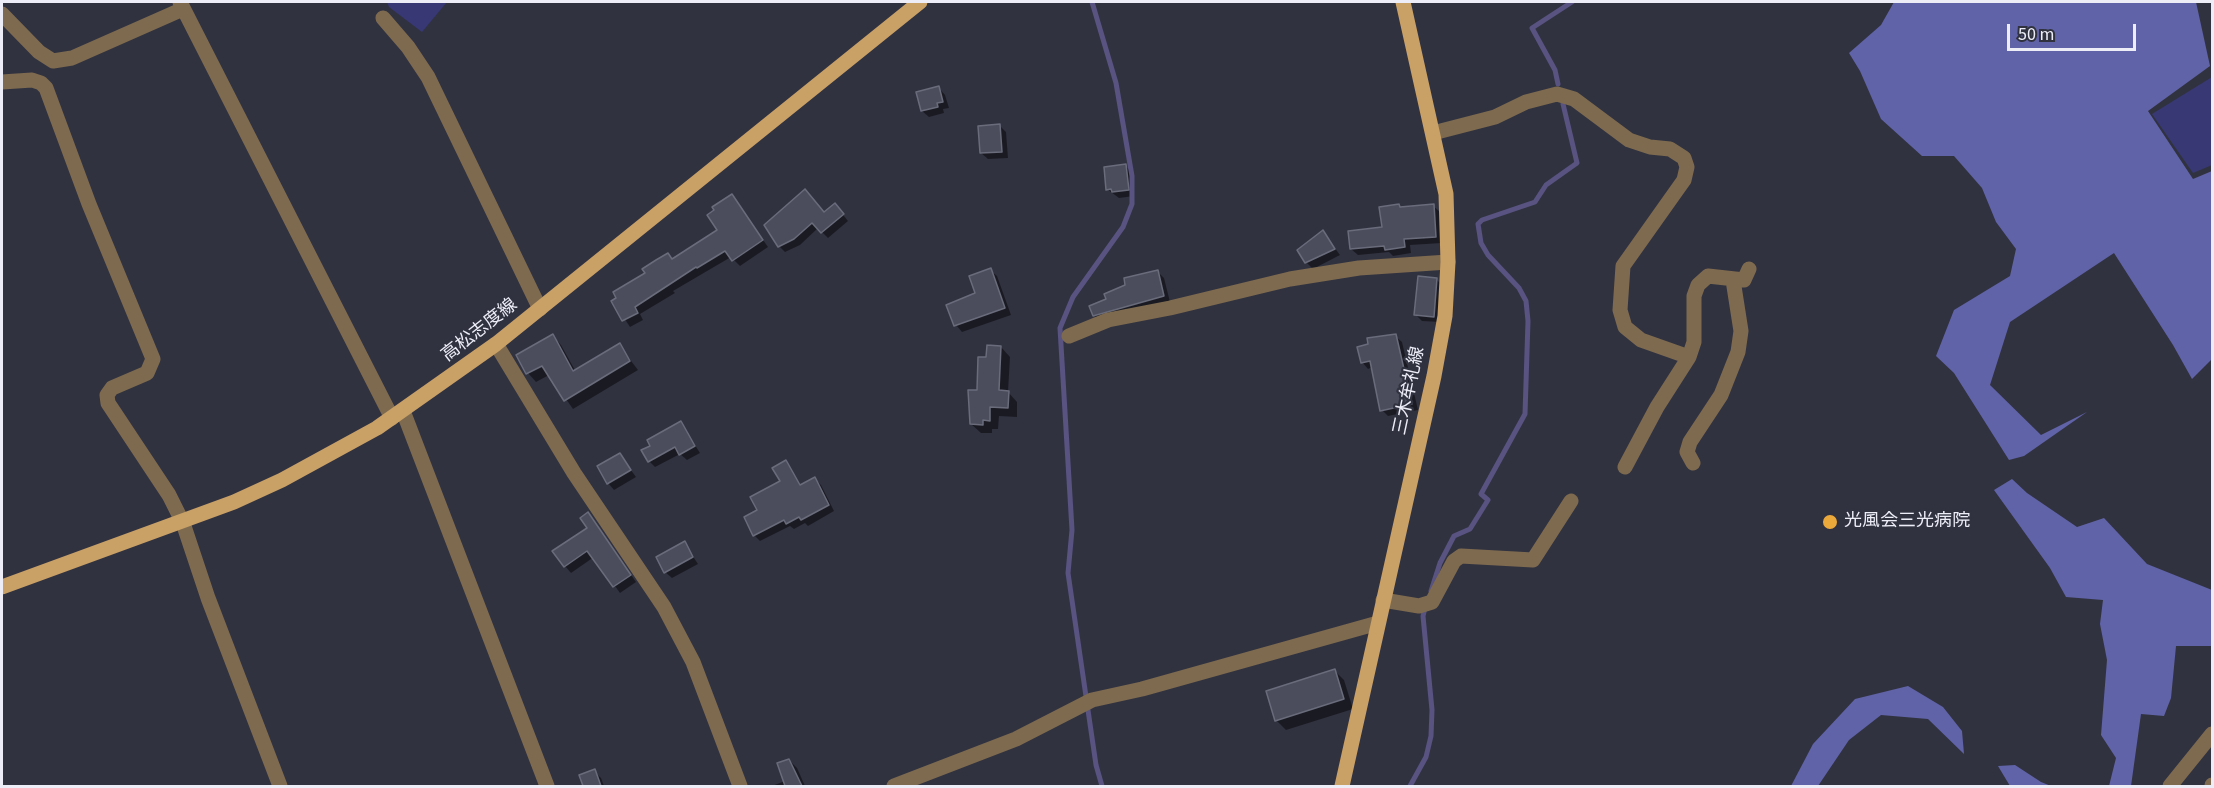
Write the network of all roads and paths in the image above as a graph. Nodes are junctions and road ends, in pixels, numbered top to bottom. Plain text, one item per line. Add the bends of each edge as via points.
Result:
1 (920, 2) edge
2 (1403, 2) edge
3 (181, 5) edge
4 (2, 14) edge
5 (384, 18) dead end
6 (2, 82) edge
7 (1433, 133) junction
8 (1448, 262) junction
9 (1749, 270) dead end
10 (1733, 280) junction
11 (540, 309) junction
12 (1069, 336) dead end
13 (496, 344) junction
14 (1689, 357) junction
15 (397, 415) junction
16 (1693, 463) dead end
17 (1625, 467) dead end
18 (1571, 501) dead end
19 (183, 523) junction
20 (2, 586) edge
21 (1383, 600) junction
22 (1378, 623) junction
23 (2212, 734) edge
24 (280, 786) edge
25 (547, 786) edge
26 (740, 786) edge
27 (894, 786) edge
28 (1342, 786) edge
29 (2170, 786) edge

1 - 11 main road, 高松志度線
2 - 7 main road, 三木牟礼線
3 - 4 street via 72,58 53,61
3 - 15 street
5 - 11 street via 428,77
6 - 19 street via 32,80 46,88 153,359 147,373 112,388 107,395 108,403
7 - 8 main road, 三木牟礼線 via 1446,194
7 - 14 street via 1495,117 1526,102 1557,94 1574,99 1629,140 1670,149 1684,158 1688,167 1684,180 1623,266 1620,310 1626,327 1641,340
8 - 12 street via 1359,268 1290,279 1108,320
8 - 21 main road, 三木牟礼線 via 1434,376
9 - 10 street via 1744,280
10 - 14 street via 1708,276 1698,285 1694,296 1694,342
10 - 16 street via 1741,331 1738,351 1721,395 1689,442 1687,452
11 - 13 main road, 高松志度線
13 - 15 main road, 高松志度線
13 - 26 street via 574,473 664,607 693,662
14 - 17 street
15 - 19 main road, 高松志度線 via 282,480
15 - 25 street
18 - 21 street via 1533,560 1461,556 1454,561 1432,602 1419,606
19 - 20 main road, 高松志度線
19 - 24 street
21 - 22 main road, 三木牟礼線
22 - 27 street via 1086,702 1016,739
22 - 28 main road, 三木牟礼線
23 - 29 street

